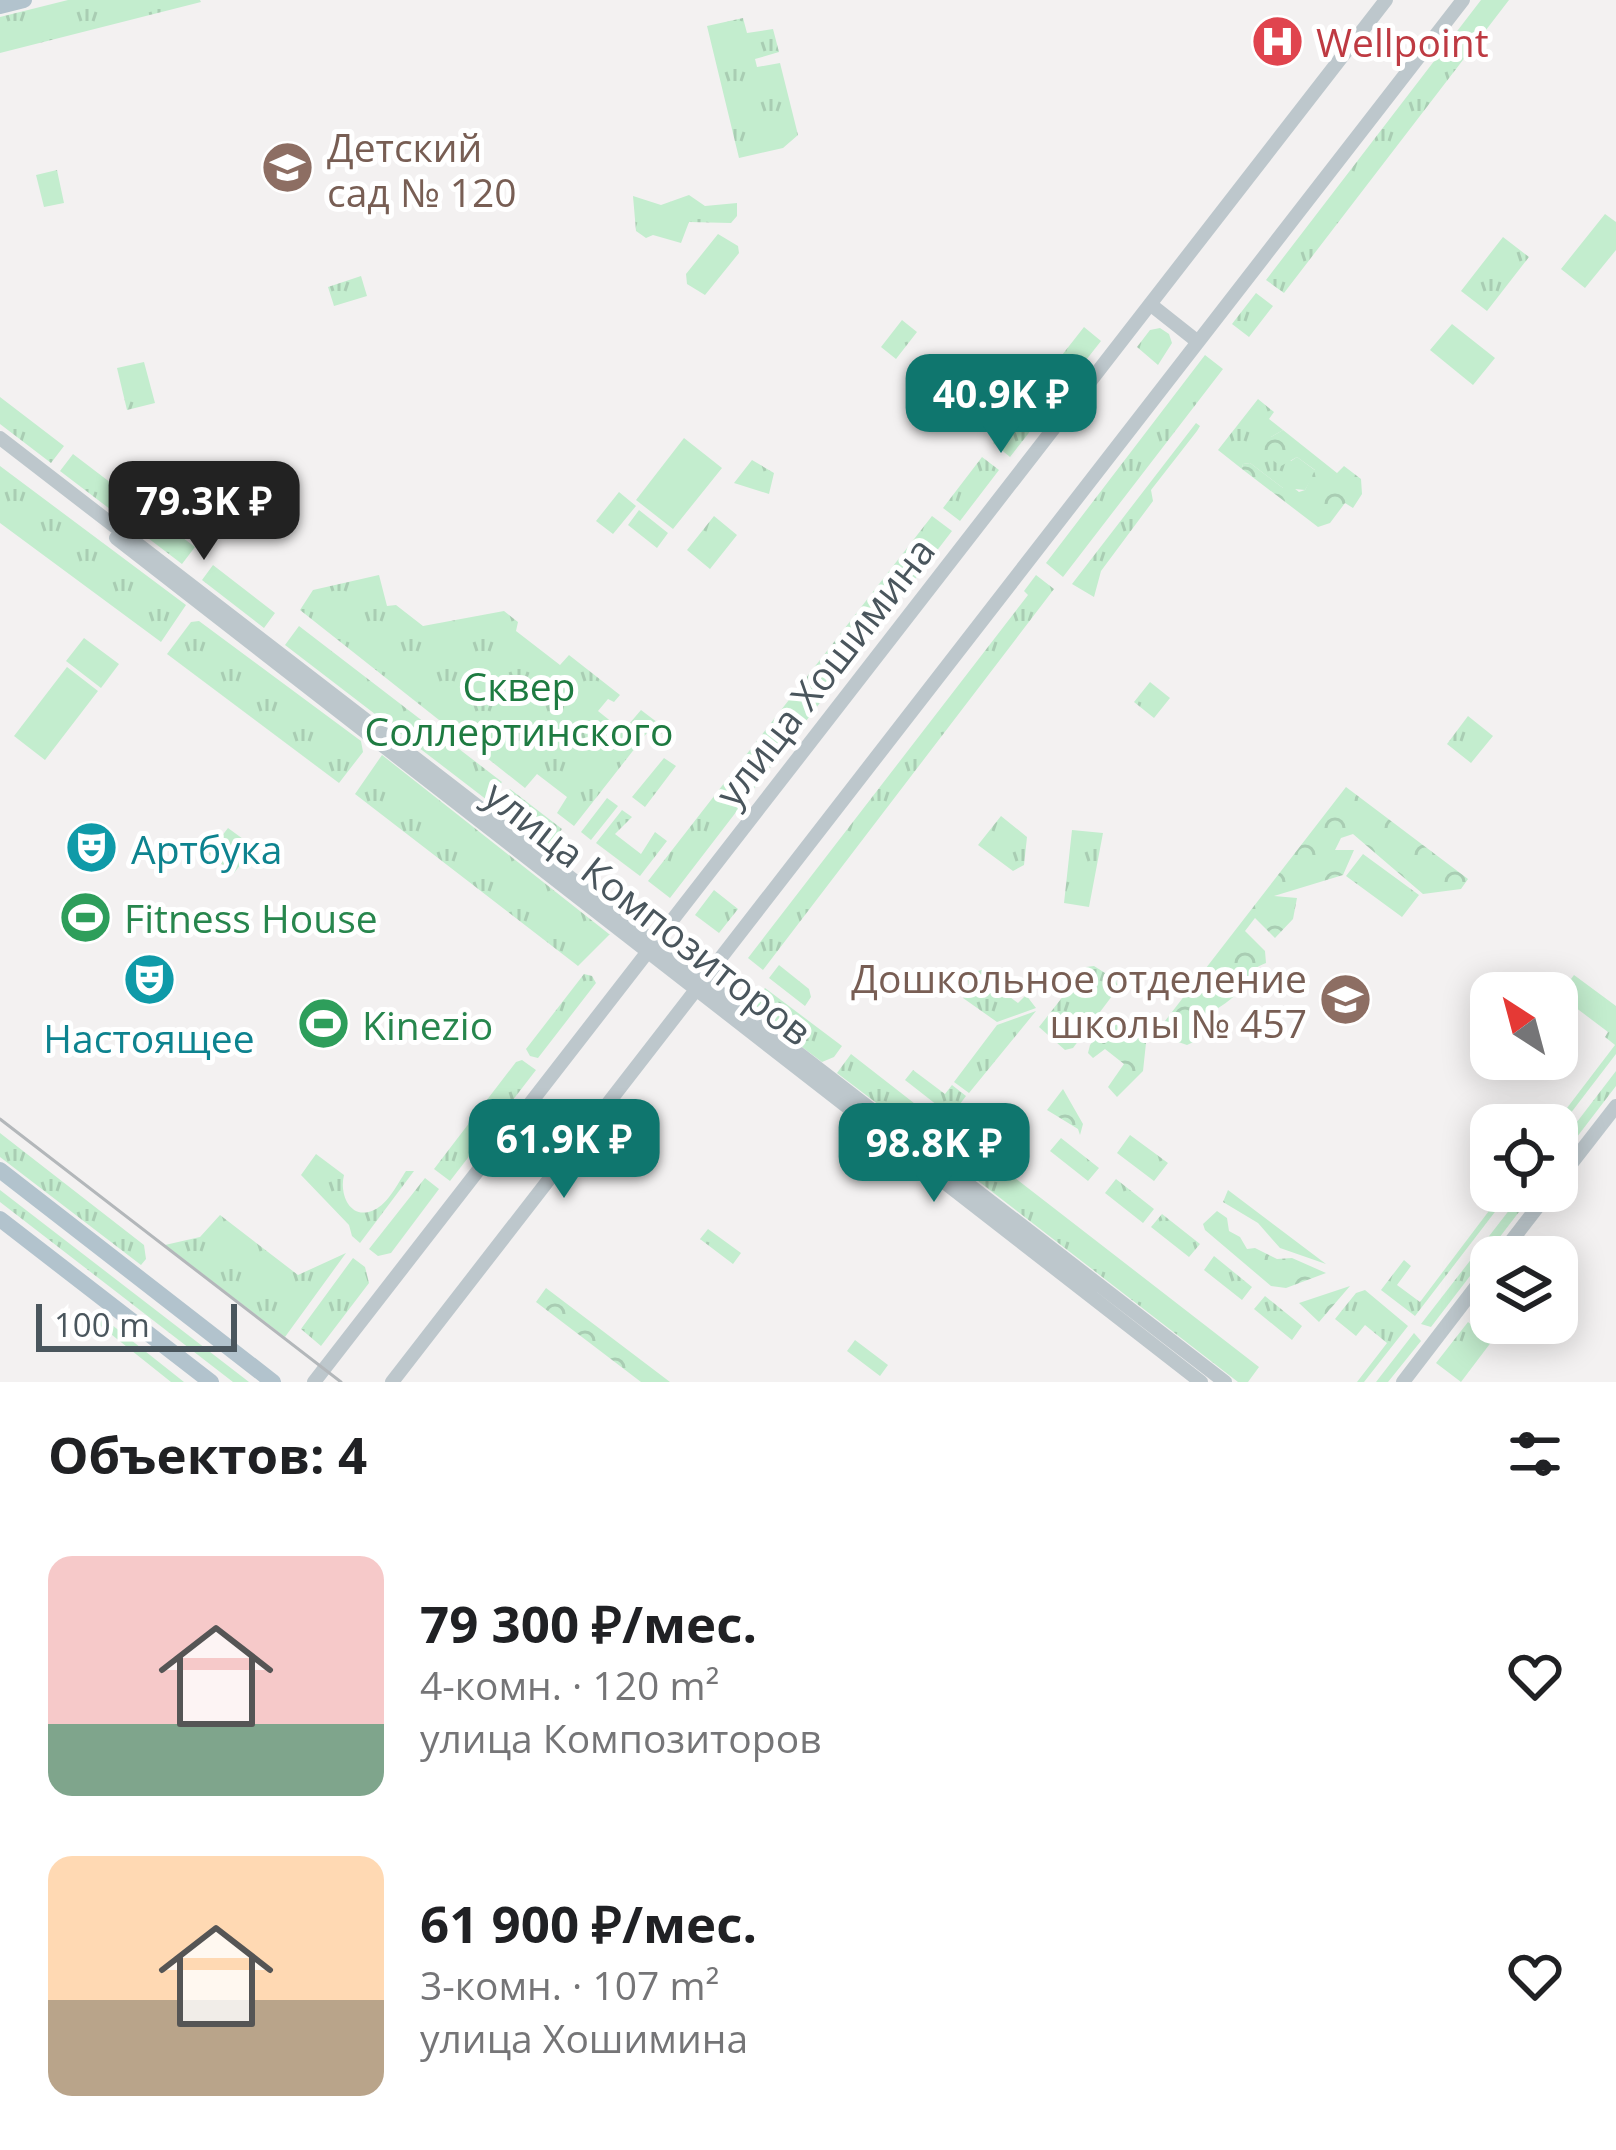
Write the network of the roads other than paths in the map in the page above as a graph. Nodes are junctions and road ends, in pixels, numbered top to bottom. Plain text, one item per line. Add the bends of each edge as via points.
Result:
1 (24, 0) edge
2 (1386, 0) edge
3 (1463, 0) edge
4 (0, 6) edge
5 (1150, 304) junction
6 (1198, 342) junction
7 (0, 438) edge
8 (0, 448) edge
9 (651, 947) junction
10 (700, 985) junction
11 (1616, 1106) edge
12 (1578, 1155) edge
13 (0, 1170) edge
14 (1534, 1212) edge
15 (0, 1219) edge
16 (1515, 1236) edge
17 (1470, 1295) edge
18 (211, 1382) edge
19 (273, 1382) edge
20 (314, 1382) edge
21 (392, 1382) edge
22 (1202, 1382) edge
23 (1225, 1382) edge
24 (1403, 1382) edge

1 - 4 main road
2 - 5 street, улица Хошимина
3 - 6 street
5 - 6 street
5 - 9 street, улица Хошимина
6 - 10 street
7 - 9 street, улица Композиторов
8 - 9 street, улица Композиторов
9 - 10 street, улица Композиторов
9 - 20 street, улица Хошимина
10 - 21 street
10 - 22 street, улица Композиторов
10 - 23 street, улица Композиторов
11 - 12 street
13 - 19 main road
14 - 16 street
15 - 18 main road
17 - 24 street

